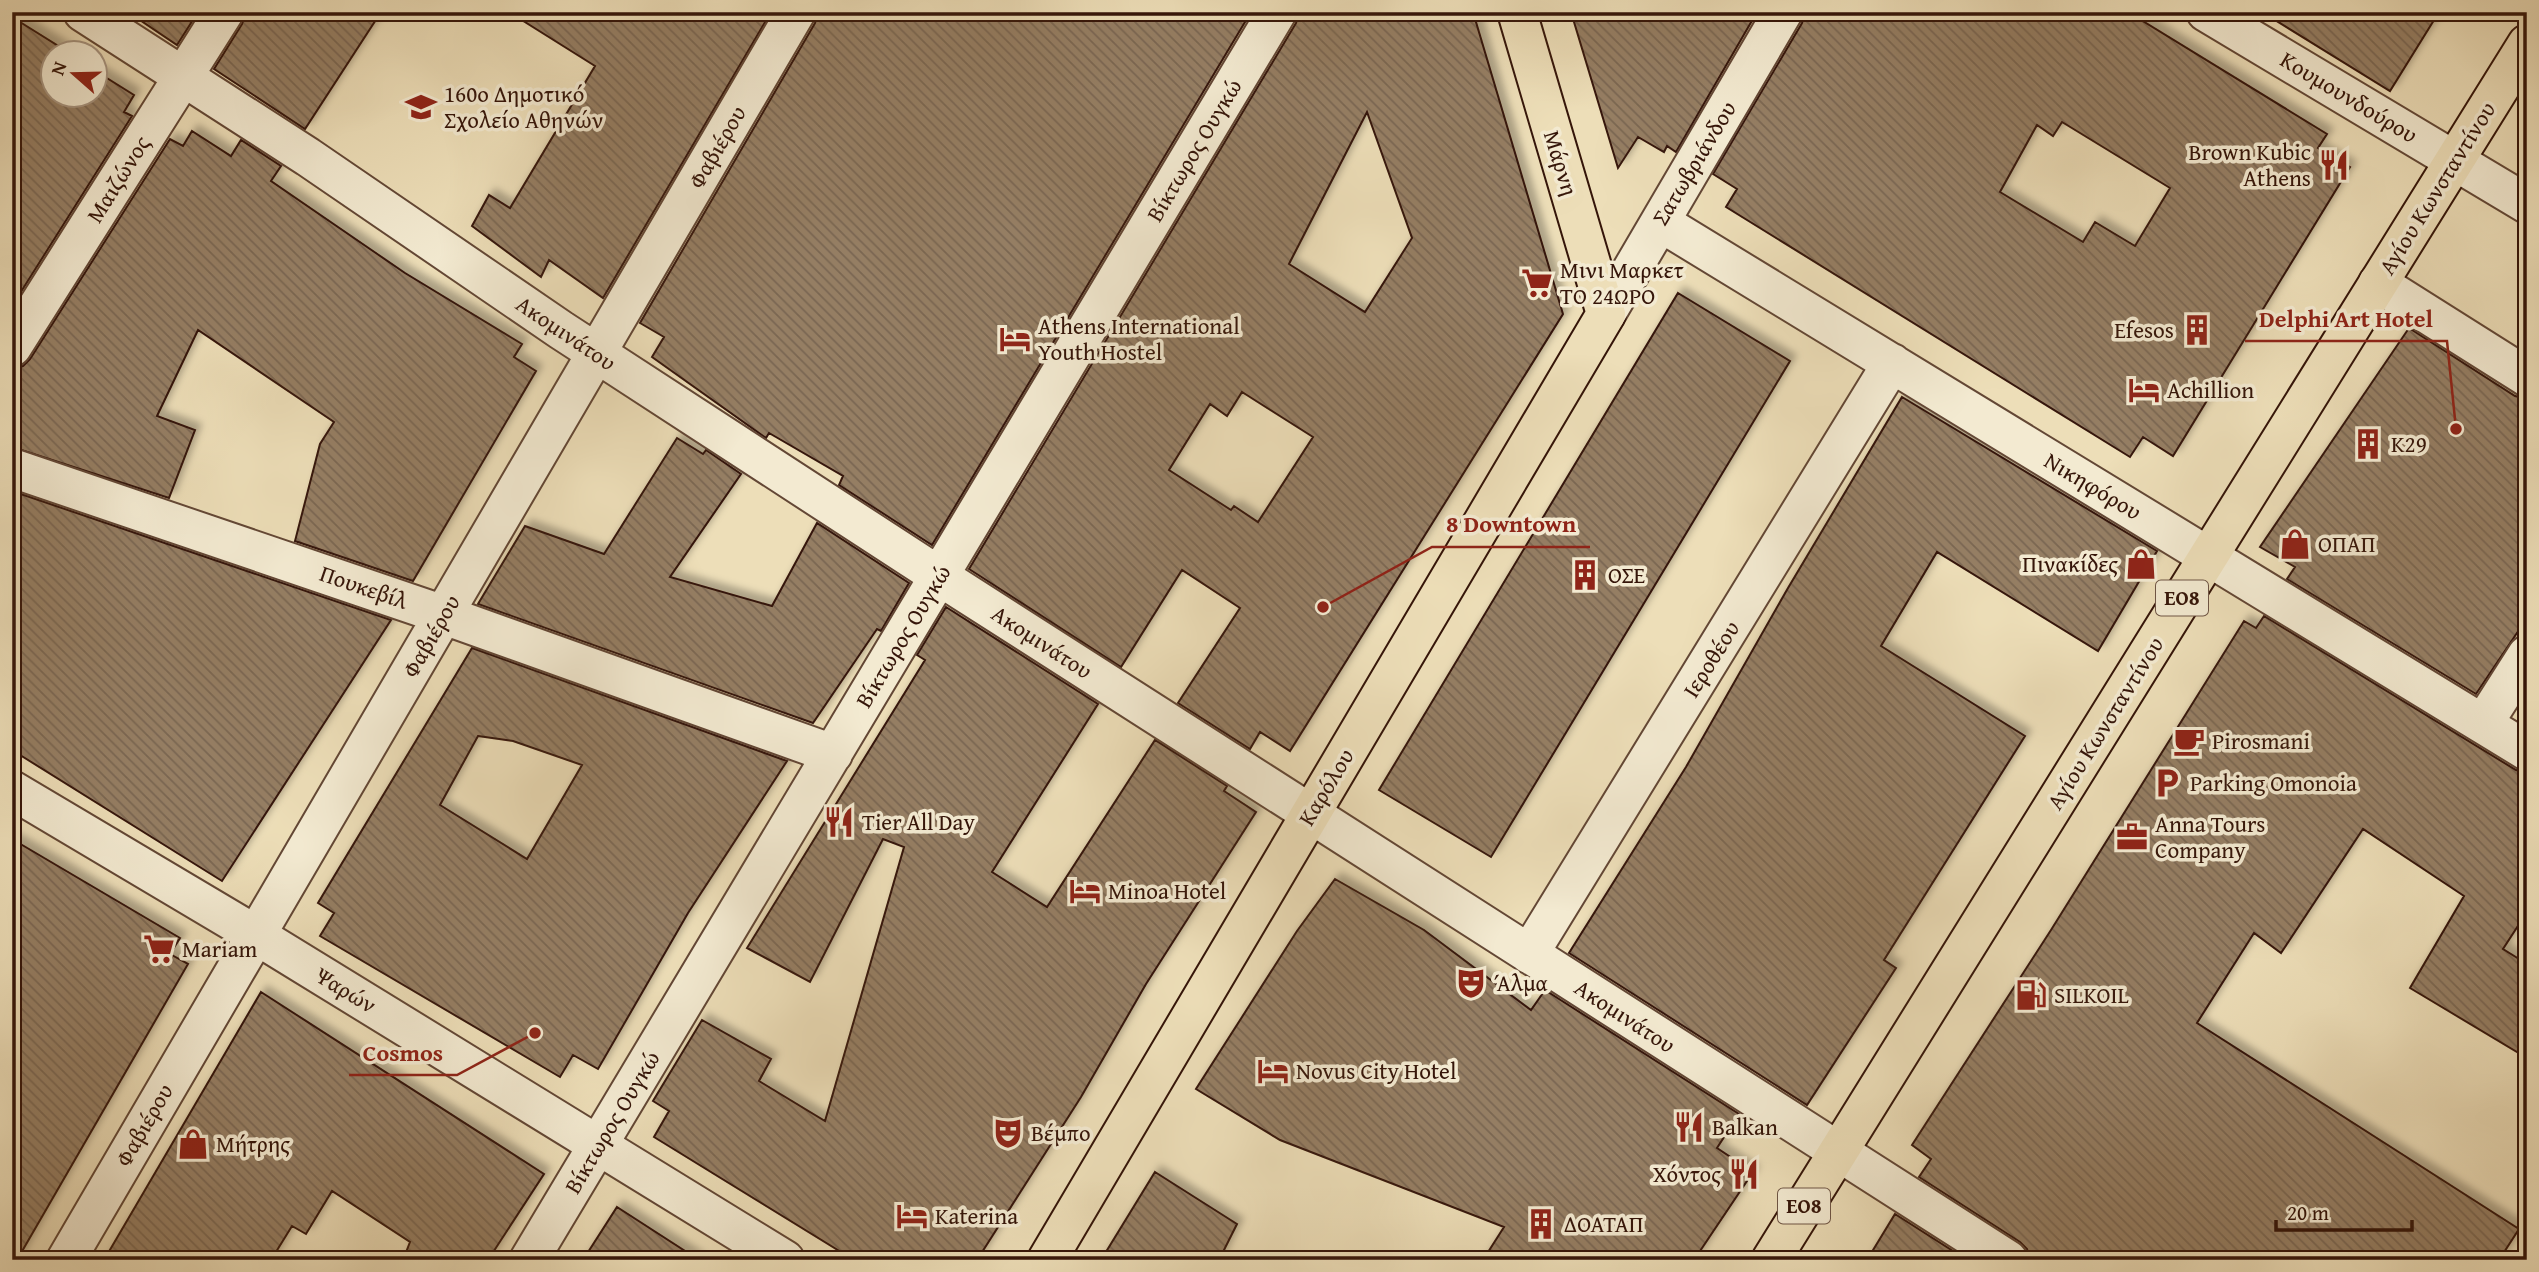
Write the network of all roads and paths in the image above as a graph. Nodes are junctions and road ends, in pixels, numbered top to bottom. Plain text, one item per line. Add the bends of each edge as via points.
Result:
1 (83, 12) edge
2 (224, 12) edge
3 (796, 12) edge
4 (1277, 12) edge
5 (1517, 12) edge
6 (1783, 12) edge
7 (2206, 12) edge
8 (2527, 44) edge
9 (184, 76) junction
10 (2455, 160) junction
11 (2527, 204) edge
12 (1660, 222) junction
13 (2378, 283) junction
14 (1606, 314) junction
15 (12, 347) edge
16 (596, 353) junction
17 (1892, 363) junction
18 (2527, 377) edge
19 (12, 468) edge
20 (2208, 556) junction
21 (939, 576) junction
22 (444, 615) junction
23 (2527, 655) edge
24 (2483, 724) junction
25 (2527, 751) edge
26 (833, 754) junction
27 (12, 790) edge
28 (1310, 814) junction
29 (256, 935) junction
30 (1529, 954) junction
31 (599, 1144) junction
32 (1838, 1152) junction
33 (66, 1260) edge
34 (529, 1260) edge
35 (785, 1260) edge
36 (1047, 1260) edge
37 (1771, 1260) edge
38 (2008, 1260) edge

1 - 9 street, Ακομινάτου
2 - 9 street, Μαιζώνος
3 - 16 street, Φαβιέρου
4 - 21 street, Βίκτωρος Ουγκώ
5 - 14 main road, Μάρνη
6 - 12 street, Σατωβριάνδου
7 - 10 street, Κουμουνδούρου
8 - 10 main road, Αγίου Κωνσταντίνου / ΕΟ8
9 - 15 street, Μαιζώνος
9 - 16 street, Ακομινάτου
10 - 11 street, Κουμουνδούρου
10 - 13 main road, Αγίου Κωνσταντίνου / ΕΟ8
12 - 14 street, Σατωβριάνδου
12 - 17 street, Νικηφόρου
13 - 18 street
13 - 20 main road, Αγίου Κωνσταντίνου / ΕΟ8
14 - 28 main road, Καρόλου
16 - 21 street, Ακομινάτου
16 - 22 street, Φαβιέρου
17 - 20 street, Νικηφόρου
17 - 30 street, Ιεροθέου
19 - 22 street, Πουκεβίλ
20 - 24 street, Νικηφόρου
20 - 32 main road, Αγίου Κωνσταντίνου / ΕΟ8
21 - 26 street, Βίκτωρος Ουγκώ
21 - 28 street, Ακομινάτου
22 - 26 street, Πουκεβίλ
22 - 29 street, Φαβιέρου
23 - 24 street
24 - 25 street, Νικηφόρου
26 - 31 street, Βίκτωρος Ουγκώ
27 - 29 street, Ψαρών
28 - 30 street, Ακομινάτου
28 - 36 main road, Καρόλου
29 - 31 street, Ψαρών
29 - 33 street, Φαβιέρου
30 - 32 street, Ακομινάτου
31 - 34 street, Βίκτωρος Ουγκώ
31 - 35 street, Ψαρών
32 - 37 main road, Αγίου Κωνσταντίνου / ΕΟ8
32 - 38 street, Ακομινάτου

